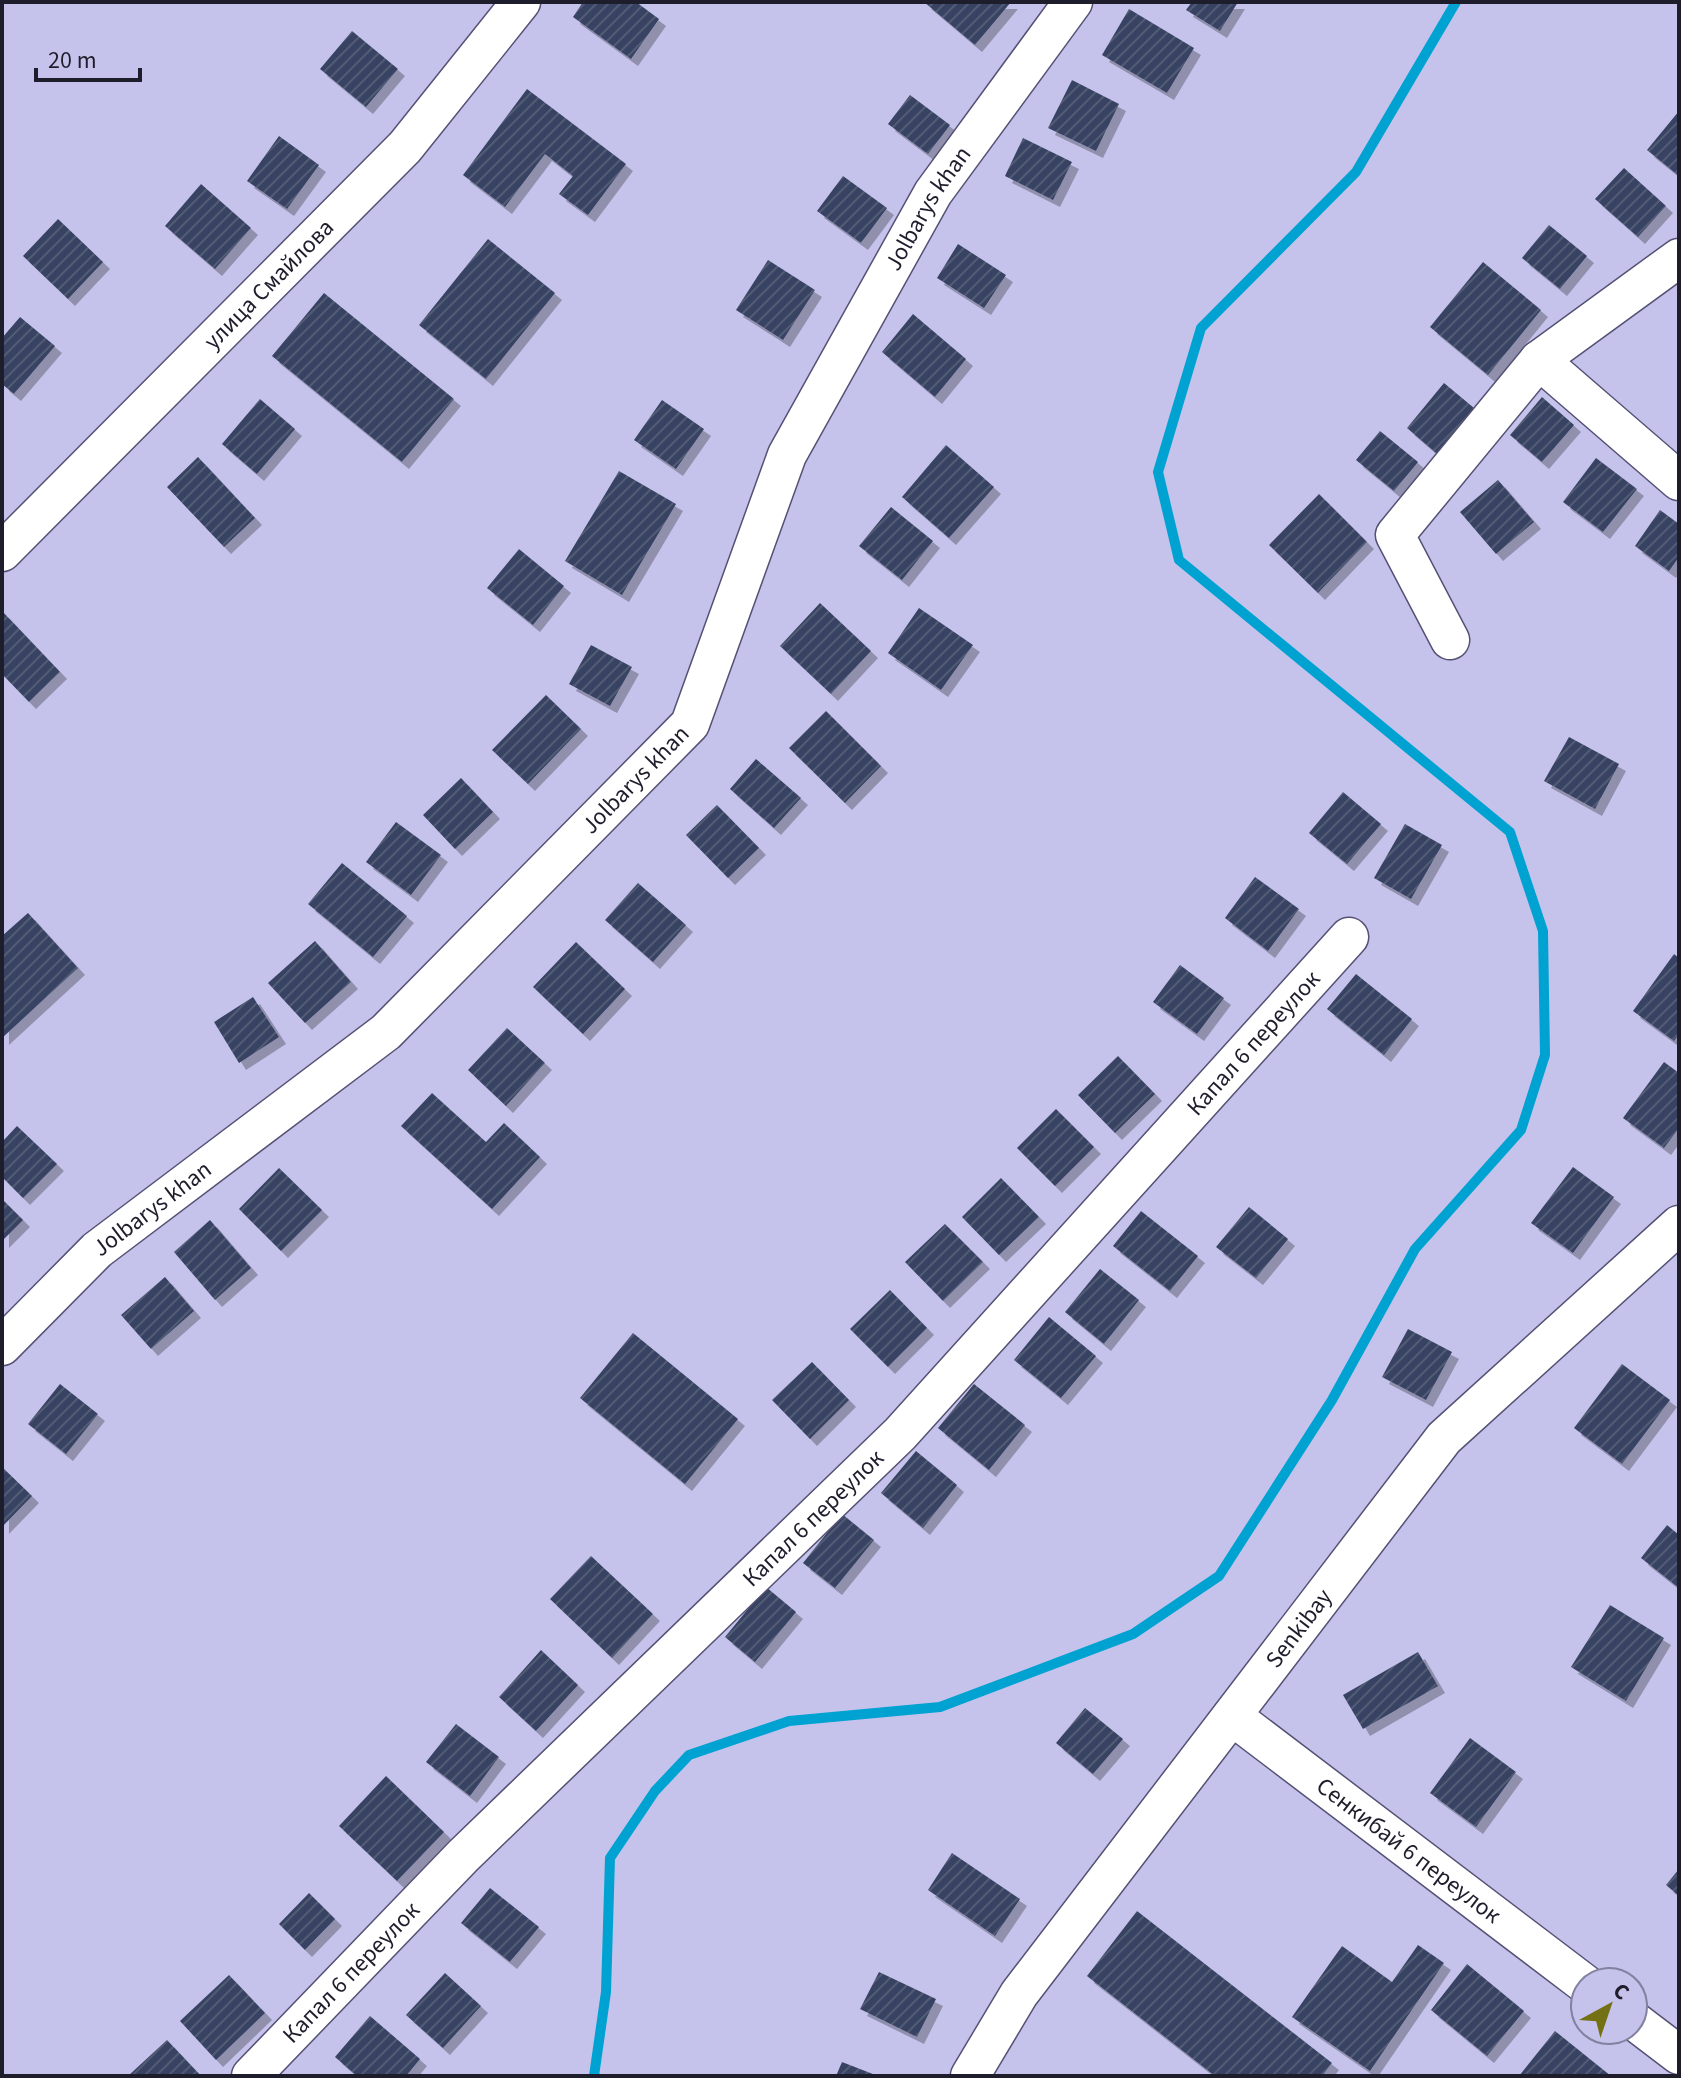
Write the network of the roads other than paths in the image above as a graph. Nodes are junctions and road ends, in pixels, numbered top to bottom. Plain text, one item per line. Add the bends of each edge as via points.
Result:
1 (521, 2) edge
2 (1073, 2) edge
3 (1679, 258) edge
4 (1539, 360) junction
5 (1679, 481) edge
6 (2, 552) edge
7 (1450, 640) dead end
8 (1349, 937) dead end
9 (1679, 1225) edge
10 (2, 1346) edge
11 (1232, 1716) junction
12 (1569, 1972) edge
13 (1649, 2035) edge
14 (1672, 2057) edge
15 (251, 2076) edge
16 (970, 2076) edge

1 - 6 street, улица Смайлова via 405,147
2 - 10 street, Jolbarys khan via 933,193 787,455 690,724 386,1032 97,1250
3 - 4 street
4 - 5 street
4 - 7 street via 1395,535
8 - 15 street, Капал 6 переулок via 900,1434 463,1856
9 - 11 street, Senkibay via 1444,1438
11 - 12 street, Сенкибай 6 переулок
11 - 16 street, Senkibay via 1019,1994
13 - 14 street

